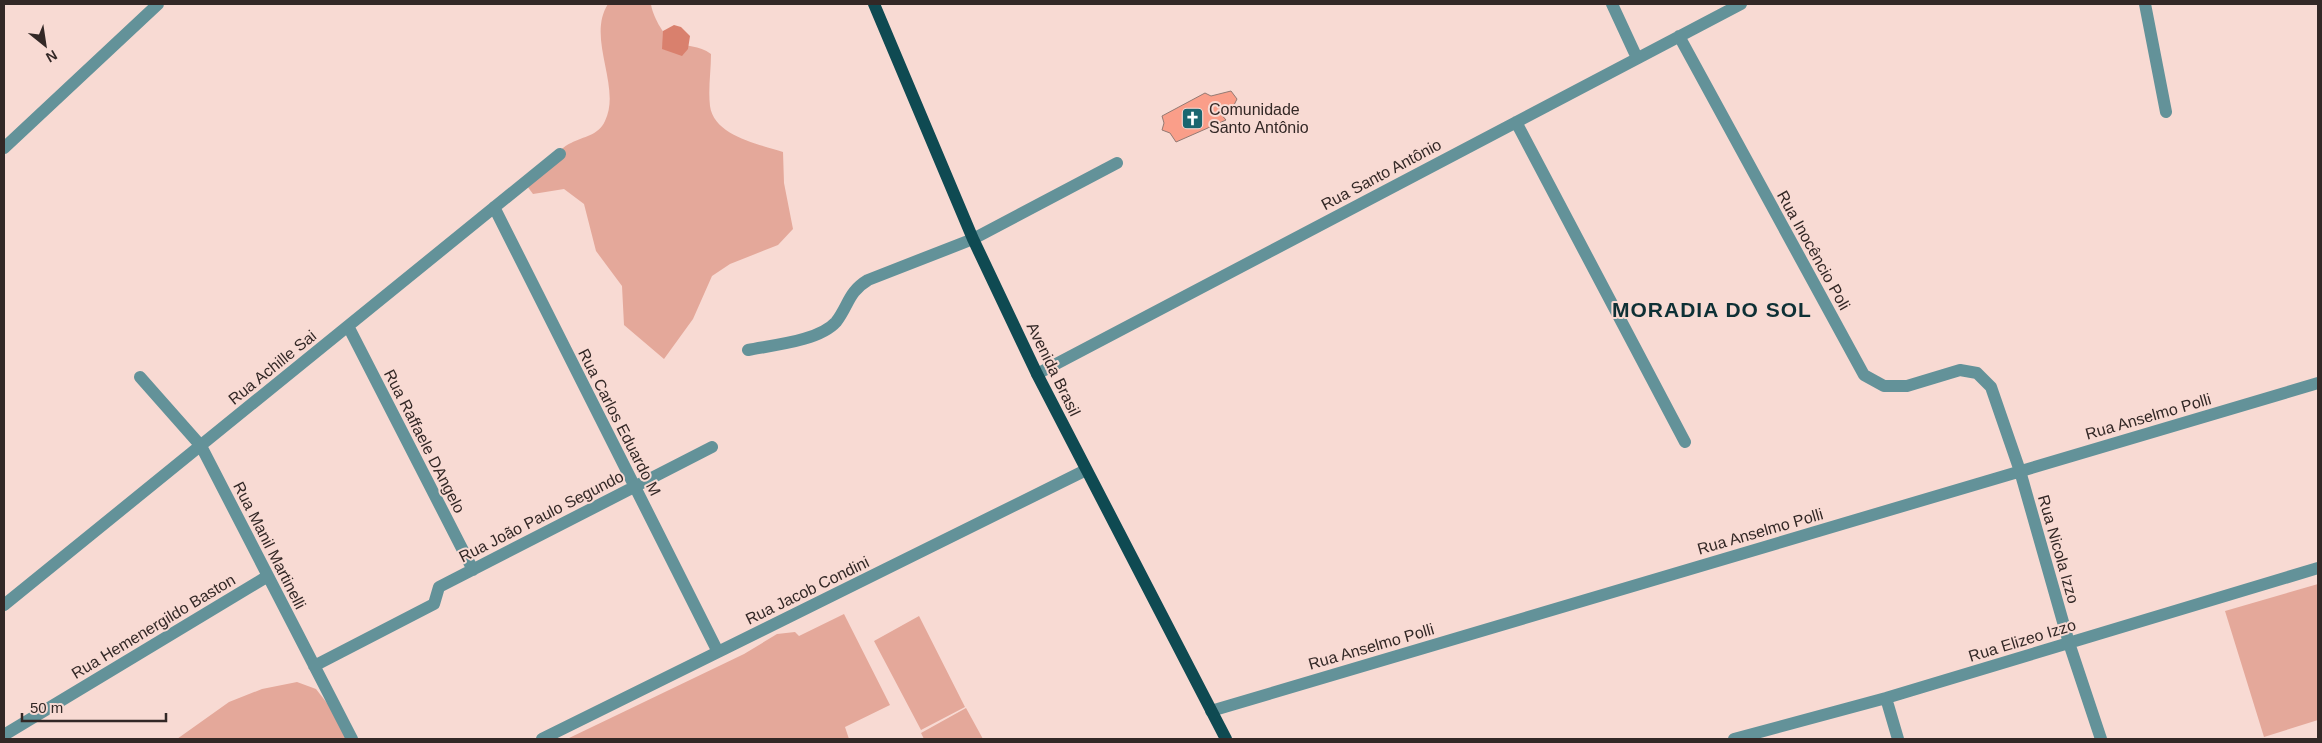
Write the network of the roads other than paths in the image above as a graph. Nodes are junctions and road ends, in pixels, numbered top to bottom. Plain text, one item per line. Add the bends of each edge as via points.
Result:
1 (158, 4) edge
2 (874, 4) edge
3 (1612, 4) edge
4 (1741, 4) edge
5 (2145, 4) edge
6 (1679, 36) junction
7 (1637, 58) junction
8 (2166, 112) dead end
9 (1516, 122) junction
10 (4, 148) edge
11 (560, 154) dead end
12 (1117, 163) dead end
13 (494, 207) junction
14 (973, 239) junction
15 (348, 326) junction
16 (748, 350) dead end
17 (1978, 373) joint
18 (1037, 374) junction
19 (140, 377) dead end
20 (2318, 383) edge
21 (1685, 442) dead end
22 (200, 446) junction
23 (712, 447) dead end
24 (1086, 470) junction
25 (2020, 471) junction
26 (634, 486) junction
27 (2318, 568) edge
28 (473, 570) junction
29 (268, 576) junction
30 (4, 605) edge
31 (2069, 644) junction
32 (718, 652) junction
33 (314, 666) junction
34 (1886, 698) junction
35 (1211, 710) junction
36 (4, 735) edge
37 (352, 739) edge
38 (542, 739) edge
39 (1226, 739) edge
40 (1734, 739) edge
41 (1898, 739) edge
42 (2101, 739) edge

1 - 10 street
2 - 14 main road, Avenida Brasil
3 - 7 street
4 - 6 street, Rua Santo Antônio
5 - 8 street
6 - 7 street, Rua Santo Antônio
6 - 17 street, Rua Inocêncio Poli via 1864,375 1884,386 1908,386 1960,370
7 - 9 street, Rua Santo Antônio
9 - 18 street, Rua Santo Antônio
9 - 21 street
11 - 13 street, Rua Achille Sai
12 - 14 street
13 - 15 street, Rua Achille Sai
13 - 26 street, Rua Carlos Eduardo M
14 - 16 street via 856,287 834,324 818,335
14 - 18 main road, Avenida Brasil
15 - 22 street, Rua Achille Sai
15 - 28 street, Rua Raffaele DAngelo
17 - 25 street, Rua Nicola Izzo via 1991,387
18 - 24 main road, Avenida Brasil
19 - 22 street, Rua Manil Martinelli
20 - 25 street, Rua Anselmo Polli
22 - 29 street, Rua Manil Martinelli
22 - 30 street, Rua Achille Sai
23 - 26 street, Rua João Paulo Segundo
24 - 32 street, Rua Jacob Condini
24 - 35 main road, Avenida Brasil
25 - 31 street, Rua Nicola Izzo
25 - 35 street, Rua Anselmo Polli
26 - 28 street, Rua João Paulo Segundo
26 - 32 street, Rua Carlos Eduardo M
27 - 31 street, Rua Elizeo Izzo
28 - 33 street, Rua João Paulo Segundo via 439,588 434,604
29 - 33 street, Rua Manil Martinelli
29 - 36 street, Rua Hemenergildo Baston
31 - 34 street, Rua Elizeo Izzo
31 - 42 street, Rua Nicola Izzo
32 - 38 street, Rua Jacob Condini
33 - 37 street, Rua Manil Martinelli
34 - 40 street, Rua Elizeo Izzo
34 - 41 street
35 - 39 main road, Avenida Brasil

